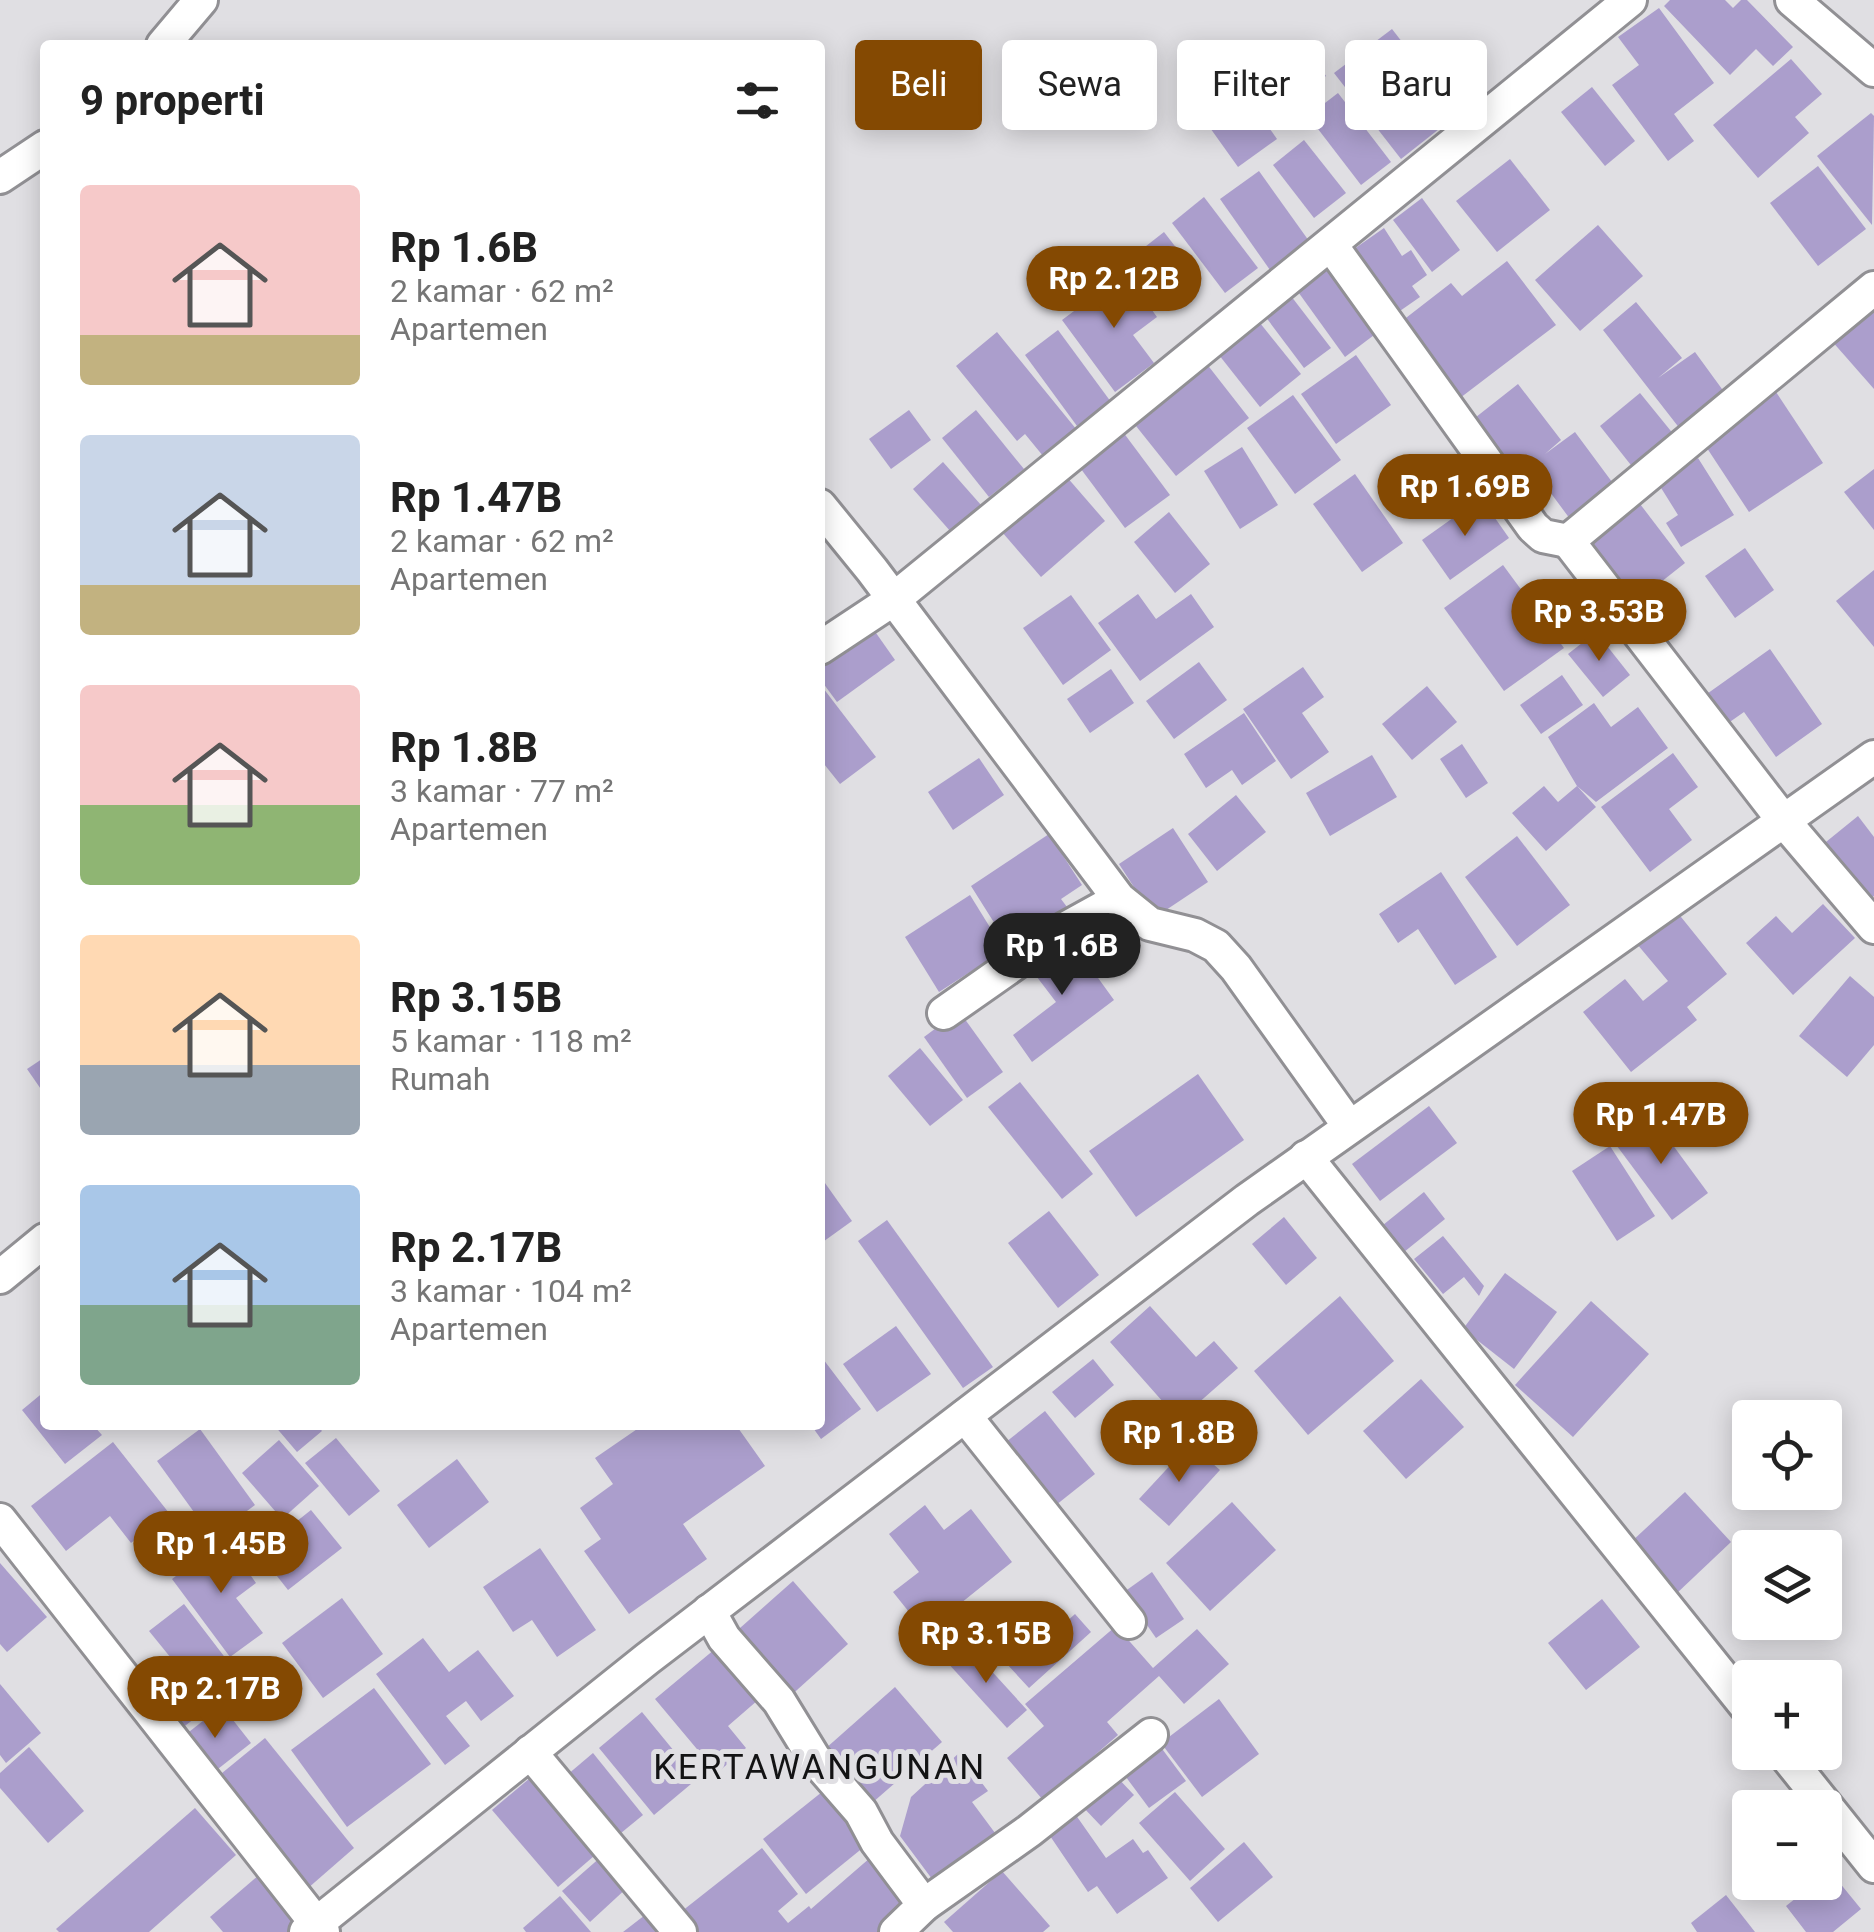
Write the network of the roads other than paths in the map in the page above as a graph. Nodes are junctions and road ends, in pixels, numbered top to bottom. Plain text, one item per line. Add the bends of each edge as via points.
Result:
1 (200, 0) edge
2 (1630, 0) edge
3 (1792, 0) edge
4 (167, 40) edge
5 (1874, 70) edge
6 (40, 149) edge
7 (0, 177) edge
8 (1330, 245) junction
9 (1874, 288) edge
10 (825, 512) edge
11 (1568, 541) junction
12 (894, 599) junction
13 (825, 645) edge
14 (1874, 756) edge
15 (1783, 820) junction
16 (1119, 899) junction
17 (1874, 928) edge
18 (944, 1013) dead end
19 (1350, 1126) junction
20 (1306, 1157) junction
21 (40, 1244) edge
22 (0, 1277) edge
23 (965, 1416) junction
24 (0, 1520) edge
25 (709, 1611) junction
26 (1129, 1622) dead end
27 (1732, 1690) edge
28 (1151, 1735) dead end
29 (530, 1752) junction
30 (1797, 1770) edge
31 (1874, 1866) edge
32 (924, 1905) junction
33 (316, 1929) edge
34 (680, 1932) edge
35 (896, 1932) edge

1 - 4 street
2 - 8 street
3 - 5 street
6 - 7 street
8 - 11 street via 1533,528
8 - 12 street
9 - 11 street
10 - 12 street
11 - 15 street
12 - 13 street
12 - 16 street
14 - 15 street
15 - 17 street
15 - 19 street
16 - 18 street
16 - 19 street via 1150,924 1216,946
19 - 20 street
20 - 23 street
20 - 27 street
21 - 22 street
23 - 25 street
23 - 26 street
24 - 33 street
25 - 29 street
25 - 32 street
28 - 32 street
29 - 33 street
29 - 34 street
30 - 31 street
32 - 35 street

